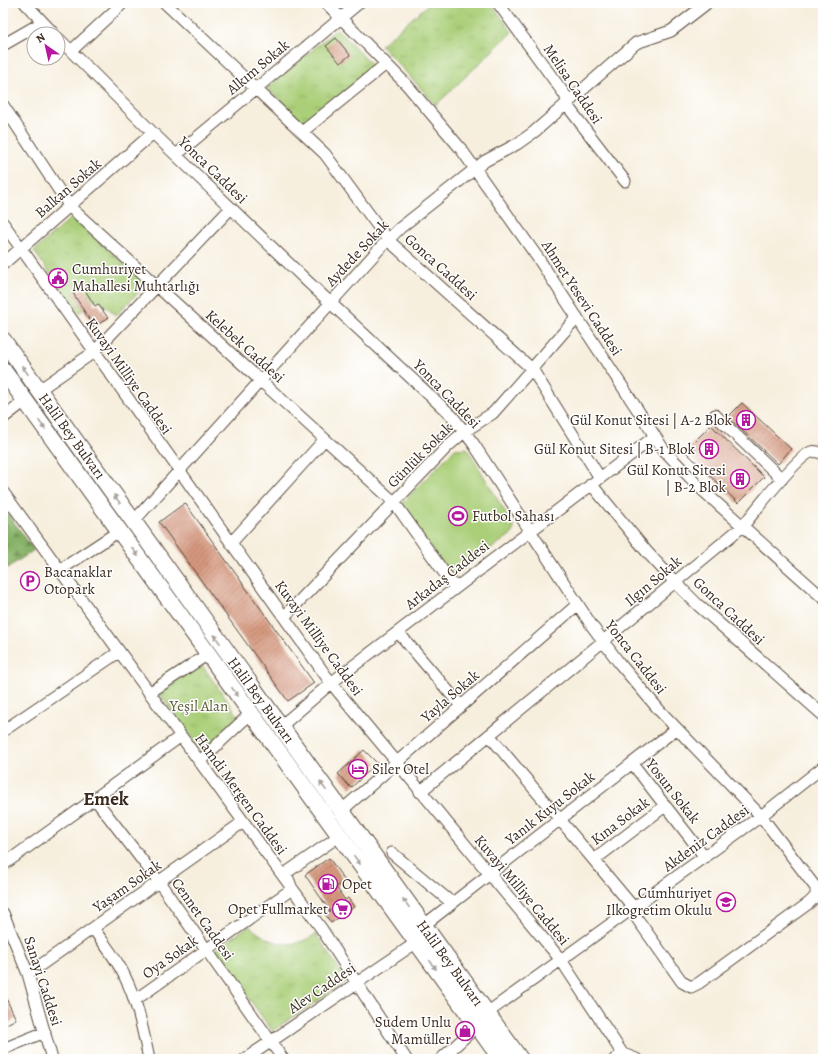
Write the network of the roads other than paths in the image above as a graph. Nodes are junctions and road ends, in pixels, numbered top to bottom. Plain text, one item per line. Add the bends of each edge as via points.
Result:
1 (25, 3) edge
2 (123, 3) edge
3 (166, 3) edge
4 (326, 3) edge
5 (359, 3) edge
6 (498, 3) edge
7 (705, 3) edge
8 (341, 18) junction
9 (43, 22) junction
10 (47, 26) edge
11 (3, 46) edge
12 (66, 46) edge
13 (71, 51) junction
14 (386, 64) junction
15 (256, 88) junction
16 (567, 103) junction
17 (3, 105) edge
18 (302, 132) junction
19 (153, 133) junction
20 (176, 155) junction
21 (474, 168) junction
22 (625, 181) dead end
23 (70, 207) junction
24 (231, 208) junction
25 (3, 223) edge
26 (388, 240) junction
27 (21, 249) junction
28 (3, 264) edge
29 (157, 286) junction
30 (331, 303) junction
31 (577, 317) junction
32 (3, 340) edge
33 (94, 352) junction
34 (532, 369) junction
35 (3, 370) edge
36 (261, 380) junction
37 (40, 390) junction
38 (25, 401) junction
39 (716, 415) dead end
40 (3, 418) edge
41 (465, 431) junction
42 (654, 437) junction
43 (325, 439) junction
44 (823, 454) edge
45 (179, 471) junction
46 (782, 478) junction
47 (596, 481) junction
48 (3, 492) edge
49 (394, 502) junction
50 (133, 522) junction
51 (742, 526) junction
52 (530, 530) junction
53 (119, 531) junction
54 (231, 543) junction
55 (60, 570) junction
56 (675, 582) junction
57 (455, 588) junction
58 (823, 598) edge
59 (578, 604) junction
60 (284, 617) junction
61 (398, 632) junction
62 (603, 641) junction
63 (119, 652) junction
64 (208, 654) junction
65 (331, 683) junction
66 (149, 693) junction
67 (461, 706) junction
68 (251, 713) junction
69 (823, 715) edge
70 (280, 727) junction
71 (676, 729) junction
72 (3, 731) edge
73 (489, 735) junction
74 (181, 736) junction
75 (199, 762) junction
76 (396, 763) junction
77 (632, 763) junction
78 (823, 767) edge
79 (420, 792) junction
80 (95, 798) junction
81 (665, 806) junction
82 (341, 811) junction
83 (761, 816) junction
84 (560, 819) junction
85 (243, 822) junction
86 (340, 836) junction
87 (392, 853) dead end
88 (705, 857) junction
89 (594, 860) junction
90 (3, 865) edge
91 (489, 874) junction
92 (159, 882) junction
93 (292, 889) junction
94 (452, 903) junction
95 (633, 909) junction
96 (3, 913) edge
97 (423, 926) junction
98 (93, 928) junction
99 (416, 942) junction
100 (206, 950) junction
101 (561, 960) junction
102 (28, 974) junction
103 (356, 983) junction
104 (135, 1000) junction
105 (482, 1019) junction
106 (45, 1032) junction
107 (270, 1042) junction
108 (3, 1048) edge
109 (622, 1057) edge
110 (52, 1059) edge
111 (149, 1059) edge
112 (245, 1059) edge
113 (282, 1059) edge
114 (406, 1059) edge
115 (441, 1059) edge
116 (501, 1059) edge
117 (520, 1059) edge
118 (636, 1059) edge

1 - 9 street
2 - 13 street
3 - 15 street, Gonca Caddesi
4 - 8 street, Ahmet Yesevi Caddesi
5 - 8 street, Alkım Sokak
6 - 16 street, Melisa Caddesi via 564,95
7 - 16 street, Aydede Sokak via 671,31 636,43
8 - 14 street, Ahmet Yesevi Caddesi
8 - 15 street, Alkım Sokak
9 - 10 street
9 - 11 street
12 - 13 street, Yonca Caddesi
13 - 19 street, Yonca Caddesi
14 - 18 street
14 - 21 street, Ahmet Yesevi Caddesi via 427,107
15 - 18 street, Gonca Caddesi
15 - 20 street, Alkım Sokak
16 - 21 street, Aydede Sokak via 525,139
16 - 22 street, Melisa Caddesi
17 - 23 street, Kelebek Caddesi
18 - 26 street, Gonca Caddesi via 332,162
19 - 20 street, Yonca Caddesi
19 - 23 street, Balkan Sokak
20 - 24 street, Yonca Caddesi
21 - 26 street, Aydede Sokak
21 - 31 street, Ahmet Yesevi Caddesi
23 - 27 street, Balkan Sokak
23 - 29 street, Kelebek Caddesi
24 - 29 street
24 - 30 street, Yonca Caddesi
25 - 27 street, Kuvayi Milliye Caddesi
26 - 30 street, Aydede Sokak
26 - 34 street, Gonca Caddesi
27 - 28 street, Balkan Sokak
27 - 33 street, Kuvayi Milliye Caddesi
29 - 33 street
29 - 36 street, Kelebek Caddesi
30 - 36 street, Aydede Sokak
30 - 41 street, Yonca Caddesi via 437,401
31 - 34 street, Günlük Sokak
31 - 42 street, Ahmet Yesevi Caddesi
37 -> 32 highway, Halil Bey Bulvarı
33 - 37 street
33 - 45 street, Kuvayi Milliye Caddesi
34 - 41 street, Günlük Sokak via 493,413
34 - 47 street, Gonca Caddesi
35 - 38 highway, Halil Bey Bulvarı
36 - 43 street, Kelebek Caddesi
36 - 45 street, Aydede Sokak
50 -> 37 highway, Halil Bey Bulvarı
38 - 40 street
38 -> 53 highway, Halil Bey Bulvarı
39 - 46 street
41 - 49 street, Günlük Sokak
41 - 52 street, Yonca Caddesi
42 - 47 street, Arkadaş Caddesi
42 - 51 street, Ahmet Yesevi Caddesi via 676,464
43 - 49 street, Kelebek Caddesi
43 - 54 street
44 - 46 street, Ilgın Sokak via 816,452 806,455
45 - 50 street, Aydede Sokak
45 - 54 street, Kuvayi Milliye Caddesi
46 - 51 street, Ilgın Sokak
47 - 52 street, Arkadaş Caddesi
47 - 56 street, Gonca Caddesi via 647,552
48 - 55 street, Hamdi Mergen Caddesi
49 - 57 street, Kelebek Caddesi
49 - 60 street, Günlük Sokak
70 -> 50 highway, Halil Bey Bulvarı
51 - 56 street, Ilgın Sokak
51 - 58 street, Ahmet Yesevi Caddesi
52 - 57 street, Arkadaş Caddesi
52 - 59 street, Yonca Caddesi
53 - 55 street
53 -> 64 highway, Halil Bey Bulvarı
54 - 60 street, Kuvayi Milliye Caddesi
55 - 63 street, Hamdi Mergen Caddesi
56 - 62 street, Ilgın Sokak
56 - 69 street, Gonca Caddesi
57 - 61 street, Arkadaş Caddesi
59 - 62 street, Yonca Caddesi
59 - 67 street, Yayla Sokak
60 - 65 street, Kuvayi Milliye Caddesi
61 - 65 street, Arkadaş Caddesi
61 - 67 street
62 - 71 street, Yonca Caddesi
62 - 73 street, Ilgın Sokak
63 - 66 street, Hamdi Mergen Caddesi
63 - 72 street
64 - 66 street
64 -> 68 highway, Halil Bey Bulvarı
65 - 70 street, Arkadaş Caddesi
65 - 76 street, Kuvayi Milliye Caddesi
66 - 74 street, Hamdi Mergen Caddesi
67 - 76 street, Yayla Sokak
68 - 75 street
68 - 86 highway, Halil Bey Bulvarı
82 -> 70 highway, Halil Bey Bulvarı
71 - 77 street, Yanık Kuyu Sokak
71 - 83 street, Yonca Caddesi
73 - 79 street, Ilgın Sokak
73 - 84 street
74 - 75 street, Hamdi Mergen Caddesi
74 - 80 street
75 - 85 street, Hamdi Mergen Caddesi
76 - 79 street, Kuvayi Milliye Caddesi
76 - 82 street, Yayla Sokak
77 - 81 street, Yosun Sokak
77 - 84 street, Yanık Kuyu Sokak
78 - 83 street, Akdeniz Caddesi
79 - 91 street, Kuvayi Milliye Caddesi
80 - 90 street
80 - 92 street, Cennet Caddesi
81 - 88 street, Yosun Sokak
81 - 89 street, Kına Sokak
97 -> 82 highway, Halil Bey Bulvarı
83 - 88 street, Akdeniz Caddesi
83 - 95 street, Yonca Caddesi via 814,883 816,896 699,983 691,987 682,982
84 - 89 street
84 - 91 street, Yanık Kuyu Sokak
85 - 92 street, Yaşam Sokak
85 - 93 street, Hamdi Mergen Caddesi
86 - 93 street via 286,873
86 -> 99 highway, Halil Bey Bulvarı
87 - 94 street
88 - 95 street, Akdeniz Caddesi
89 - 95 street
91 - 94 street, Yanık Kuyu Sokak
91 - 101 street, Kuvayi Milliye Caddesi
92 - 98 street, Yaşam Sokak
92 - 100 street, Cennet Caddesi
93 - 100 street, Oya Sokak
93 - 103 street, Hamdi Mergen Caddesi
94 - 97 street, Yanık Kuyu Sokak
95 - 101 street, Akdeniz Caddesi
96 - 102 street, Sanayi Caddesi
97 - 105 highway, Halil Bey Bulvarı
98 - 102 street, Yaşam Sokak
98 - 104 street via 120,967
99 - 103 street, Alev Caddesi
99 -> 105 highway, Halil Bey Bulvarı
100 - 104 street, Oya Sokak
100 - 107 street, Cennet Caddesi
101 - 105 street, Akdeniz Caddesi
101 - 109 street, Kuvayi Milliye Caddesi
102 - 106 street, Sanayi Caddesi
103 - 107 street, Alev Caddesi
103 - 114 street, Hamdi Mergen Caddesi
104 - 111 street
105 - 115 street, Akdeniz Caddesi
105 - 116 highway, Halil Bey Bulvarı
105 - 117 highway, Halil Bey Bulvarı
106 - 108 street
106 - 110 street, Sanayi Caddesi
107 - 112 street, Alev Caddesi
107 - 113 street, Cennet Caddesi
109 - 118 street

